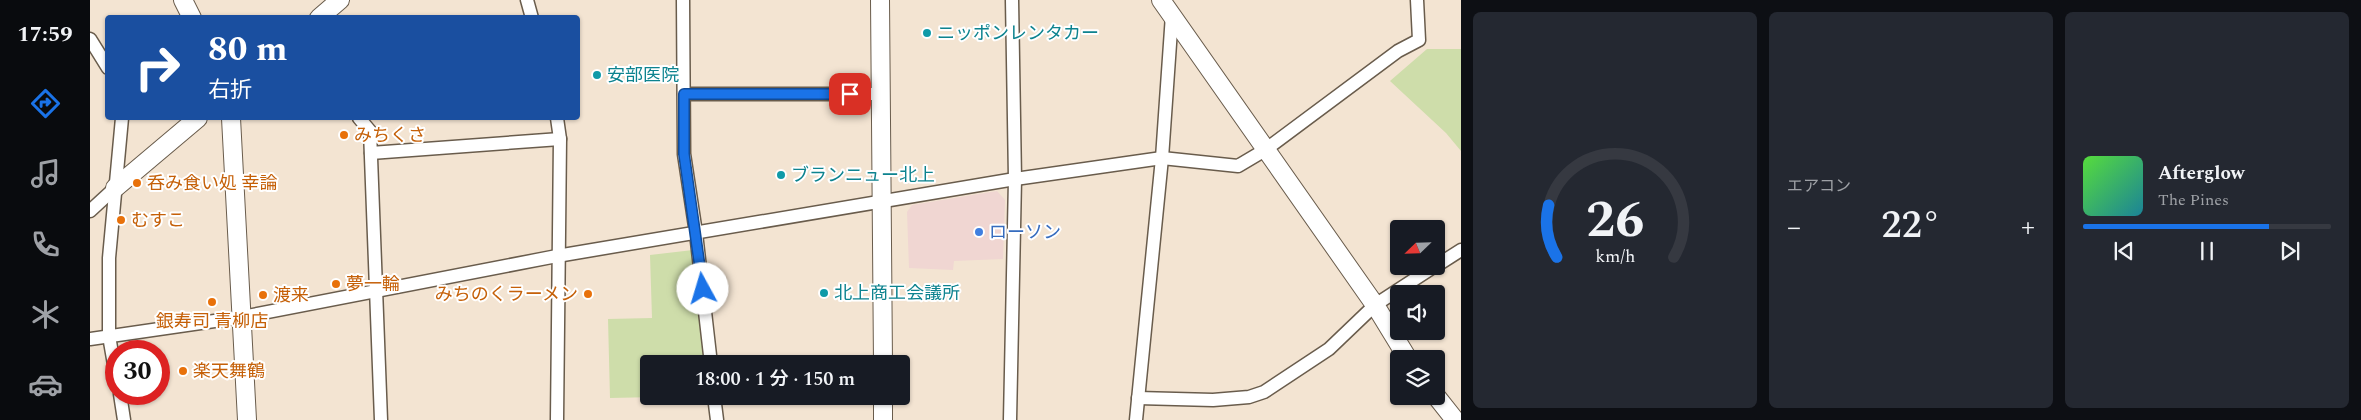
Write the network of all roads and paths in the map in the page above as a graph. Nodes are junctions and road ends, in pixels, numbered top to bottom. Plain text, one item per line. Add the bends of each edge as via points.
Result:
1 (183, 0) edge
2 (340, 0) edge
3 (527, 0) edge
4 (683, 0) edge
5 (880, 0) edge
6 (1012, 0) edge
7 (1161, 0) edge
8 (1417, 0) edge
9 (190, 15) edge
10 (322, 15) edge
11 (531, 15) edge
12 (1172, 15) junction
13 (90, 39) edge
14 (105, 63) edge
15 (684, 94) junction
16 (880, 94) junction
17 (122, 120) edge
18 (196, 120) edge
19 (231, 120) edge
20 (360, 120) edge
21 (557, 120) edge
22 (560, 139) junction
23 (1265, 150) junction
24 (371, 153) junction
25 (1162, 158) junction
26 (1015, 179) junction
27 (115, 188) junction
28 (882, 201) junction
29 (90, 211) edge
30 (696, 233) junction
31 (1461, 250) edge
32 (558, 256) junction
33 (1445, 260) edge
34 (1422, 275) edge
35 (376, 292) junction
36 (1375, 304) junction
37 (242, 317) junction
38 (109, 336) junction
39 (90, 339) edge
40 (110, 340) edge
41 (1403, 350) edge
42 (710, 355) edge
43 (883, 355) edge
44 (1138, 398) junction
45 (122, 405) edge
46 (715, 405) edge
47 (883, 405) edge
48 (1443, 405) edge
49 (124, 420) edge
50 (247, 420) edge
51 (381, 420) edge
52 (557, 420) edge
53 (717, 420) edge
54 (883, 420) edge
55 (1010, 420) edge
56 (1136, 420) edge
57 (1455, 420) edge

1 - 9 street
2 - 10 street
3 - 11 street
4 - 15 street
5 - 16 street
6 - 26 street
7 - 12 street
8 - 23 street via 1419,40 1398,50
12 - 23 street
12 - 25 street
13 - 14 street
15 - 16 street
15 - 30 street via 684,154
16 - 28 street
17 - 27 street
18 - 27 street
19 - 37 street
20 - 24 street via 370,131
21 - 22 street
22 - 24 street
22 - 32 street
23 - 25 street via 1238,166
23 - 36 street
24 - 35 street
25 - 26 street
25 - 44 street
26 - 28 street
26 - 55 street
27 - 29 street
27 - 38 street via 109,258
28 - 30 street
28 - 43 street
30 - 32 street
30 - 42 street
31 - 33 street
32 - 35 street
32 - 52 street
34 - 36 street
35 - 37 street
35 - 51 street
36 - 41 street
36 - 44 street via 1329,349 1264,392 1249,397 1213,400
37 - 38 street
37 - 50 street
38 - 39 street
38 - 40 street
44 - 56 street
45 - 49 street
46 - 53 street
47 - 54 street
48 - 57 street

